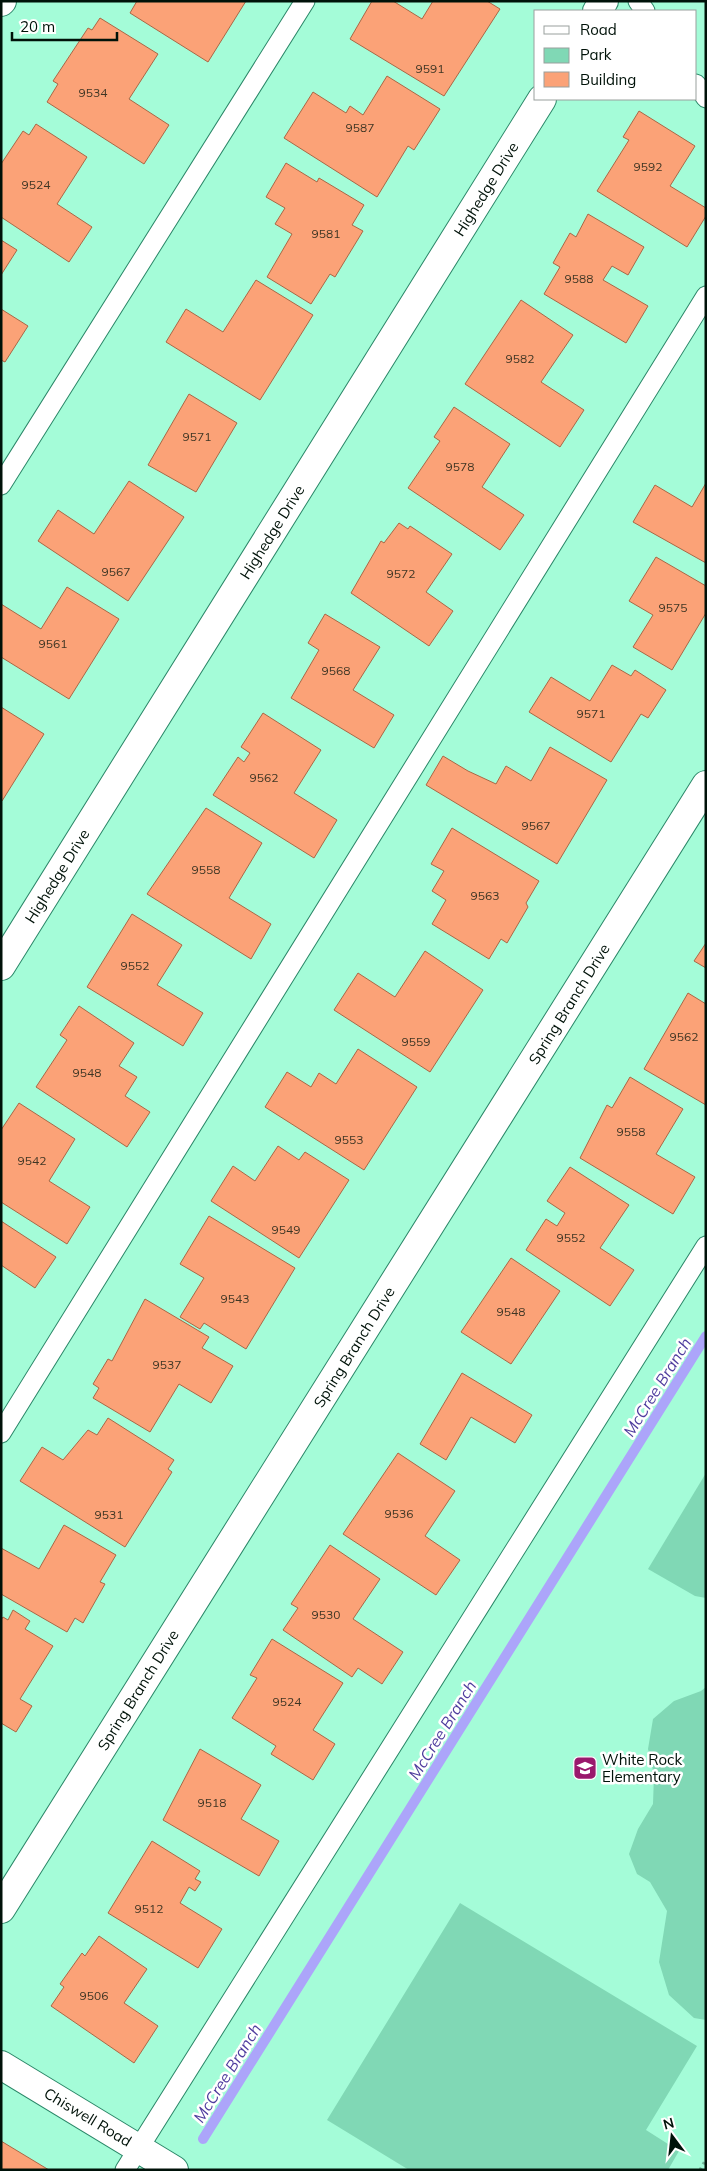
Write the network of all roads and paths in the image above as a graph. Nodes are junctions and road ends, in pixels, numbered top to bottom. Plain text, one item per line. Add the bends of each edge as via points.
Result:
1 (305, 1) edge
2 (697, 85) edge
3 (706, 98) edge
4 (541, 100) edge
5 (706, 296) edge
6 (1, 486) edge
7 (706, 785) edge
8 (1, 966) edge
9 (706, 1246) edge
10 (1, 1433) edge
11 (1, 1909) edge
12 (1, 2065) edge
13 (132, 2159) edge
14 (706, 2159) edge
15 (174, 2170) edge
16 (700, 2170) edge

1 - 6 lane
2 - 3 lane
4 - 8 street, Highedge Drive
5 - 10 lane
7 - 11 street, Spring Branch Drive
9 - 13 lane
12 - 13 street, Chiswell Road
13 - 15 street, Chiswell Road
14 - 16 path

